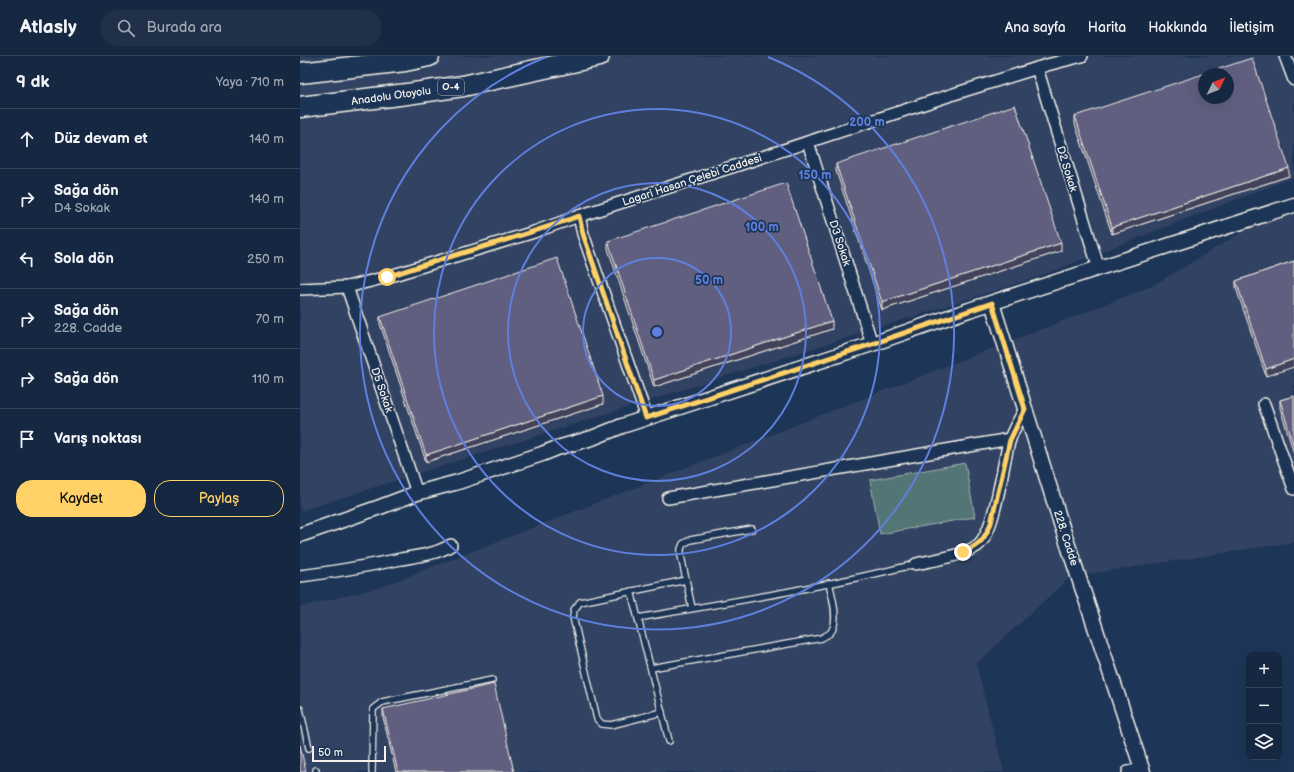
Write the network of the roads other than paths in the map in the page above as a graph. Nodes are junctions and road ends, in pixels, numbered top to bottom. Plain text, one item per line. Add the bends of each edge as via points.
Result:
1 (429, 56) edge
2 (599, 56) edge
3 (1082, 56) edge
4 (1285, 56) edge
5 (1037, 68) junction
6 (300, 73) edge
7 (1294, 80) edge
8 (300, 107) edge
9 (808, 142) junction
10 (1294, 205) edge
11 (579, 216) junction
12 (1099, 269) junction
13 (347, 287) junction
14 (300, 289) edge
15 (992, 303) junction
16 (872, 344) junction
17 (1264, 404) dead end
18 (1025, 409) junction
19 (646, 418) junction
20 (1010, 440) junction
21 (1294, 489) edge
22 (417, 493) junction
23 (668, 498) dead end
24 (752, 529) dead end
25 (300, 535) edge
26 (451, 545) dead end
27 (916, 564) joint
28 (300, 576) edge
29 (686, 580) junction
30 (829, 583) junction
31 (631, 591) junction
32 (692, 608) junction
33 (638, 618) junction
34 (651, 668) junction
35 (492, 680) dead end
36 (300, 709) edge
37 (662, 712) junction
38 (669, 741) dead end
39 (309, 748) dead end
40 (1138, 771) edge
41 (372, 772) edge

1 - 6 highway
2 - 8 highway, Anadolu Otoyolu / O-4 via 463,86
3 - 5 street, Lagari Hasan Çelebi Caddesi
4 - 7 street
5 - 9 street, Lagari Hasan Çelebi Caddesi
5 - 12 street, D2 Sokak
9 - 11 street, Lagari Hasan Çelebi Caddesi
9 - 16 street, D3 Sokak
10 - 12 street
11 - 13 street, Lagari Hasan Çelebi Caddesi via 368,283
11 - 19 street
12 - 15 street
13 - 14 street, Lagari Hasan Çelebi Caddesi
13 - 22 street, D5 Sokak
15 - 16 street
15 - 18 street, 228. Cadde
16 - 19 street
17 - 21 street
18 - 20 street
18 - 40 street, 228. Cadde
19 - 22 street via 458,482
20 - 23 street
20 - 27 street via 991,523 981,542 963,552
22 - 25 street
24 - 29 lane via 690,540 683,544 681,549
26 - 28 street via 428,554 341,571
27 - 30 lane
29 - 31 lane
29 - 32 lane
30 - 32 lane
30 - 34 lane via 835,624 831,633 822,638
31 - 33 lane
31 - 37 lane via 580,602 574,610 573,617 597,719 602,724 611,725
32 - 33 lane
33 - 34 lane
34 - 37 lane
35 - 41 lane via 378,704 373,709
36 - 39 lane
37 - 38 lane

